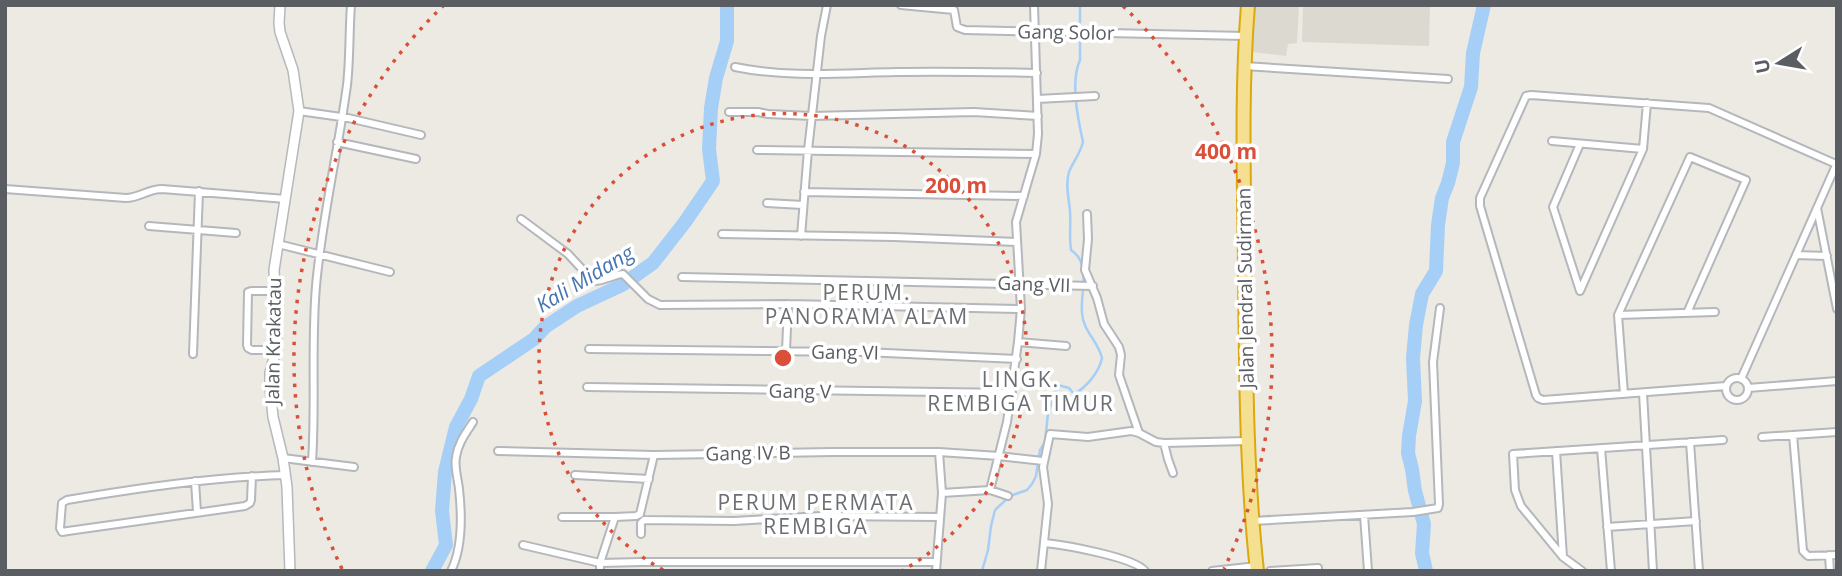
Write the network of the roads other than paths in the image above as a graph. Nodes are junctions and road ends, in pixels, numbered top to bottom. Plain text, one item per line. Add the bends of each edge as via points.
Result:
1 (280, 5) edge
2 (351, 5) edge
3 (827, 5) edge
4 (901, 5) edge
5 (1034, 5) edge
6 (1248, 5) edge
7 (1034, 32) junction
8 (1245, 36) junction
9 (1244, 66) junction
10 (735, 67) dead end
11 (1037, 73) junction
12 (818, 74) junction
13 (1447, 79) dead end
14 (1095, 96) dead end
15 (1037, 99) junction
16 (1647, 103) junction
17 (299, 111) junction
18 (729, 113) dead end
19 (812, 116) junction
20 (1038, 116) junction
21 (342, 118) junction
22 (421, 135) dead end
23 (1552, 141) dead end
24 (337, 142) junction
25 (1580, 144) junction
26 (1643, 149) junction
27 (757, 150) dead end
28 (807, 150) junction
29 (1036, 154) junction
30 (416, 159) dead end
31 (1837, 164) edge
32 (5, 189) edge
33 (199, 191) junction
34 (804, 192) junction
35 (1024, 196) junction
36 (286, 199) junction
37 (767, 203) dead end
38 (803, 205) junction
39 (1817, 206) junction
40 (1087, 214) dead end
41 (520, 219) dead end
42 (149, 226) dead end
43 (199, 230) junction
44 (236, 233) dead end
45 (722, 234) dead end
46 (801, 236) junction
47 (1017, 243) junction
48 (278, 244) junction
49 (319, 254) junction
50 (1796, 255) junction
51 (1827, 256) junction
52 (390, 272) dead end
53 (682, 277) dead end
54 (1020, 284) junction
55 (1087, 286) junction
56 (274, 291) junction
57 (788, 304) junction
58 (1440, 308) dead end
59 (1021, 309) junction
60 (1837, 309) edge
61 (1715, 312) dead end
62 (1687, 313) junction
63 (1618, 315) junction
64 (1018, 342) junction
65 (1066, 346) dead end
66 (276, 349) junction
67 (589, 349) dead end
68 (786, 351) junction
69 (193, 354) dead end
70 (1017, 359) junction
71 (1741, 379) junction
72 (1837, 381) edge
73 (1726, 386) junction
74 (587, 387) dead end
75 (1748, 388) junction
76 (1012, 393) junction
77 (1643, 393) junction
78 (1623, 394) junction
79 (473, 422) dead end
80 (1837, 432) edge
81 (1139, 433) junction
82 (1793, 435) junction
83 (1762, 437) dead end
84 (1723, 440) dead end
85 (1248, 441) junction
86 (1690, 442) junction
87 (1164, 443) junction
88 (1646, 445) junction
89 (1601, 448) junction
90 (498, 451) dead end
91 (1556, 451) junction
92 (939, 452) junction
93 (654, 455) junction
94 (999, 456) junction
95 (283, 458) junction
96 (312, 462) junction
97 (1040, 462) junction
98 (354, 467) dead end
99 (1173, 473) dead end
100 (286, 475) junction
101 (575, 475) dead end
102 (252, 476) junction
103 (649, 479) junction
104 (195, 481) junction
105 (990, 490) junction
106 (942, 493) junction
107 (1008, 496) dead end
108 (197, 512) junction
109 (1364, 515) junction
110 (562, 517) dead end
111 (615, 517) junction
112 (939, 517) junction
113 (1252, 521) junction
114 (1696, 521) junction
115 (1651, 524) junction
116 (1607, 527) junction
117 (641, 534) dead end
118 (1045, 543) junction
119 (523, 545) dead end
120 (1833, 555) edge
121 (1563, 556) junction
122 (936, 562) junction
123 (600, 567) edge
124 (1318, 568) dead end
125 (1261, 569) edge
126 (290, 571) edge
127 (451, 571) edge
128 (936, 571) edge
129 (1041, 571) edge
130 (1145, 571) edge
131 (1212, 571) edge
132 (1368, 571) edge
133 (1582, 571) edge
134 (1611, 571) edge
135 (1653, 571) edge
136 (1699, 571) edge
137 (1830, 571) edge

1 - 17 street, Jalan Krakatau via 280,32 293,70
2 - 21 street
3 - 12 street
4 - 7 street, Gang Solor via 954,10 957,27 962,29
5 - 7 street
6 - 8 highway, Jalan Jendral Sudirman
7 - 8 street, Gang Solor
7 - 11 street
8 - 9 highway, Jalan Jendral Sudirman
9 - 13 street
9 - 85 highway, Jalan Jendral Sudirman
10 - 12 street
11 - 12 street
11 - 15 street
12 - 19 street
14 - 15 street
15 - 20 street
16 - 26 street
16 - 31 street via 1718,110
16 - 78 street via 1526,96 1480,198 1538,398
17 - 21 street
17 - 36 street, Jalan Krakatau
18 - 19 street
19 - 20 street via 974,112
19 - 28 street
20 - 29 street
21 - 22 street
21 - 24 street
23 - 25 street
24 - 30 street
24 - 49 street
25 - 26 street
25 - 26 street via 1553,207 1580,291
27 - 28 street
28 - 29 street
28 - 34 street
29 - 35 street
31 - 39 street
32 - 33 street via 126,198 155,189
33 - 36 street
33 - 43 street
34 - 35 street
34 - 38 street
35 - 47 street via 1017,214
36 - 48 street, Jalan Krakatau
37 - 38 street
38 - 46 street
39 - 50 street
39 - 51 street
40 - 55 street
41 - 57 street via 568,254 593,281 623,274 648,299 660,304
42 - 43 street
43 - 44 street
43 - 69 street
45 - 46 street
46 - 47 street
47 - 54 street
48 - 49 street
48 - 56 street, Jalan Krakatau
49 - 52 street
49 - 96 street
50 - 51 street
50 - 71 street
51 - 60 street
53 - 54 street, Gang VII
54 - 55 street, Gang VII
54 - 59 street
55 - 81 street via 1119,347 1119,375
56 - 66 street, Jalan Krakatau
56 - 66 street via 248,292 247,345 250,349
57 - 59 street
57 - 68 street
58 - 109 street via 1433,362 1438,508
59 - 64 street
61 - 62 street
62 - 63 street
62 - 63 street via 1746,180 1690,157
63 - 78 street
64 - 65 street
64 - 70 street
66 - 95 street, Jalan Krakatau via 270,373 271,404
67 - 68 street, Gang VI
68 - 70 street, Gang VI
70 - 76 street
71 - 73 street via 1732,379
71 - 75 street
72 - 75 street
73 - 75 street via 1727,395 1736,401
73 - 77 street
74 - 76 street, Gang V
76 - 94 street
77 - 78 street
77 - 88 street
79 - 127 street via 456,455 460,536
80 - 82 street
81 - 87 street
81 - 97 street via 1050,434
82 - 83 street
82 - 120 street via 1802,551 1808,556
84 - 86 street
85 - 87 street
85 - 113 highway, Jalan Jendral Sudirman
86 - 88 street
86 - 114 street
87 - 99 street
88 - 89 street
88 - 115 street
89 - 91 street
89 - 116 street
90 - 93 street, Gang IV B
91 - 121 street
91 - 121 street via 1513,454 1515,490 1521,506
92 - 93 street, Gang IV B
92 - 94 street, Gang IV B
92 - 106 street
93 - 103 street
94 - 97 street, Gang IV B
94 - 105 street
95 - 96 street
95 - 100 street, Jalan Krakatau
96 - 98 street
97 - 118 street via 1048,504
100 - 102 street
100 - 126 street, Jalan Krakatau
101 - 103 street
102 - 104 street
102 - 108 street via 248,505
103 - 111 street via 639,514
104 - 108 street
104 - 108 street via 66,500 60,528 62,532
105 - 106 street
105 - 107 street
106 - 112 street
109 - 113 street
109 - 132 street
110 - 111 street
111 - 123 street
112 - 117 street via 645,520
112 - 122 street
113 - 125 highway, Jalan Jendral Sudirman
114 - 115 street
114 - 136 street
115 - 116 street
115 - 135 street
116 - 134 street
118 - 129 street
118 - 130 street via 1138,564
119 - 123 street
120 - 137 street
121 - 133 street
122 - 123 street via 641,562
122 - 128 street
124 - 125 street
125 - 131 street

